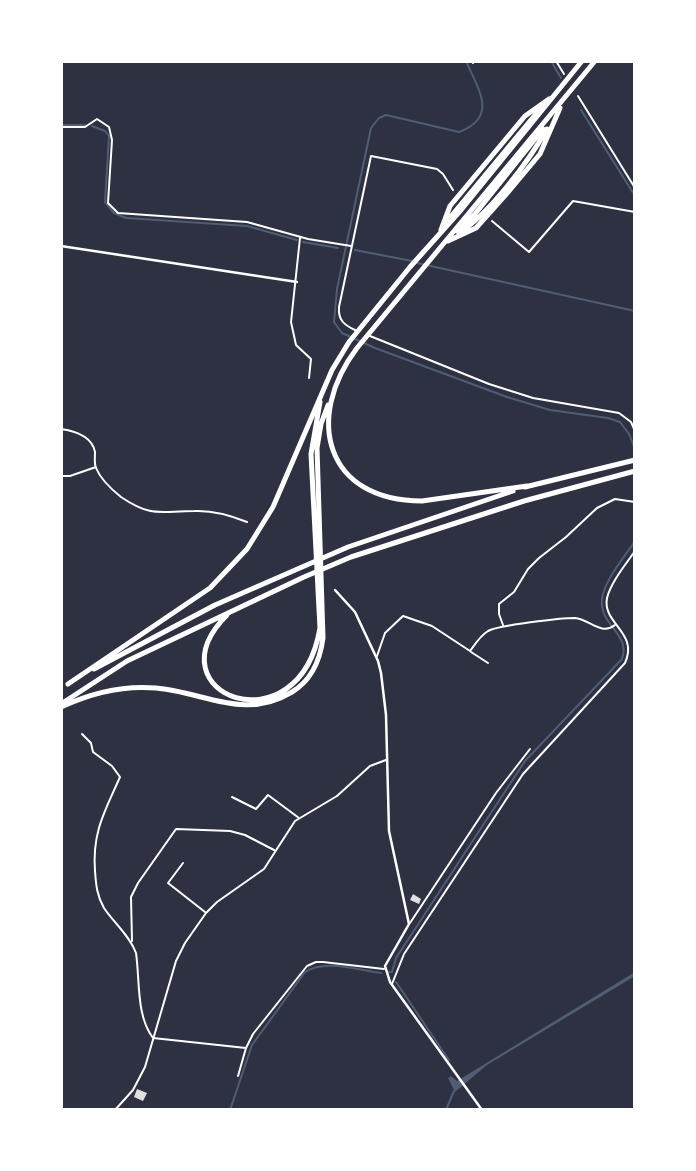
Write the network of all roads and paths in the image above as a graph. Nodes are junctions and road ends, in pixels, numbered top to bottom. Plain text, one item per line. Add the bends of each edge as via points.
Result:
1 (555, 61) edge
2 (582, 61) edge
3 (595, 61) edge
4 (564, 74) dead end
5 (555, 95) junction
6 (578, 96) dead end
7 (562, 103) junction
8 (61, 127) edge
9 (635, 188) edge
10 (453, 190) dead end
11 (635, 212) edge
12 (492, 221) dead end
13 (439, 234) junction
14 (300, 237) junction
15 (443, 245) junction
16 (61, 246) edge
17 (352, 246) junction
18 (297, 282) junction
19 (358, 331) dead end
20 (368, 335) dead end
21 (309, 378) dead end
22 (322, 392) junction
23 (329, 402) junction
24 (61, 429) edge
25 (635, 431) edge
26 (632, 461) edge
27 (96, 467) junction
28 (634, 471) edge
29 (61, 476) edge
30 (527, 486) junction
31 (635, 502) edge
32 (247, 522) dead end
33 (635, 551) edge
34 (335, 590) dead end
35 (258, 599) junction
36 (616, 624) junction
37 (503, 626) junction
38 (470, 651) junction
39 (376, 657) junction
40 (488, 663) dead end
41 (68, 684) junction
42 (61, 688) edge
43 (61, 705) edge
44 (82, 734) dead end
45 (530, 750) dead end
46 (387, 760) junction
47 (232, 797) dead end
48 (300, 818) junction
49 (275, 850) junction
50 (183, 863) dead end
51 (206, 913) junction
52 (410, 924) junction
53 (132, 943) junction
54 (385, 969) junction
55 (391, 985) junction
56 (153, 1038) junction
57 (246, 1048) junction
58 (238, 1076) dead end
59 (115, 1110) edge
60 (482, 1110) edge

1 - 4 lane
2 - 5 highway
3 - 7 highway
5 - 13 highway
5 - 13 highway via 525,116 450,206
6 - 9 lane
7 - 15 highway
7 - 15 highway via 540,154 509,191 476,228
8 - 14 lane via 85,127 97,120 109,127 108,203 118,213 247,222
10 - 17 lane via 437,169 371,156
11 - 12 lane via 573,201 529,252
13 - 22 highway via 349,342
14 - 17 lane
14 - 18 lane
15 - 23 highway via 357,348
16 - 18 street
17 - 19 lane via 339,313 343,324
18 - 21 lane via 291,322 296,345 311,359
20 - 25 lane via 533,398 619,413
22 - 35 highway via 311,454 317,642 308,666 292,684 260,700 241,700 219,691 212,682 206,649 214,630 230,613
22 - 41 highway via 261,530 228,572
23 - 30 highway via 333,451 350,477 376,495 422,501
23 - 43 highway via 317,447 323,638 317,663 303,684 257,706 224,703 179,690 136,687 108,690
24 - 27 lane via 84,436 94,450
26 - 30 highway
27 - 29 lane
27 - 32 lane via 107,485 144,510 208,511
28 - 35 highway via 351,557
30 - 41 highway via 348,547 215,605
31 - 37 lane via 615,499 604,503 539,558 499,604
33 - 36 lane via 607,598
34 - 39 street via 355,612
35 - 43 highway via 127,661
36 - 37 lane via 604,629 575,618
36 - 55 lane via 627,639 625,663 523,774 404,954
37 - 38 lane via 488,631
38 - 39 lane via 432,626 403,616 385,633
38 - 40 lane
39 - 46 street via 384,686
41 - 42 highway
44 - 53 lane via 93,752 120,777 94,843 95,884 104,908
45 - 52 lane via 496,793
46 - 48 lane via 370,766 348,788
46 - 52 street via 389,831
47 - 48 lane via 256,809 268,795
48 - 49 lane
49 - 51 lane via 264,869
49 - 53 lane via 230,831 176,829 131,897
50 - 51 lane via 168,883
51 - 56 lane via 176,961
52 - 54 street
53 - 56 lane via 144,1024
54 - 55 street
54 - 57 lane via 311,964
55 - 60 street
56 - 57 lane
56 - 59 lane via 139,1080
57 - 58 lane

